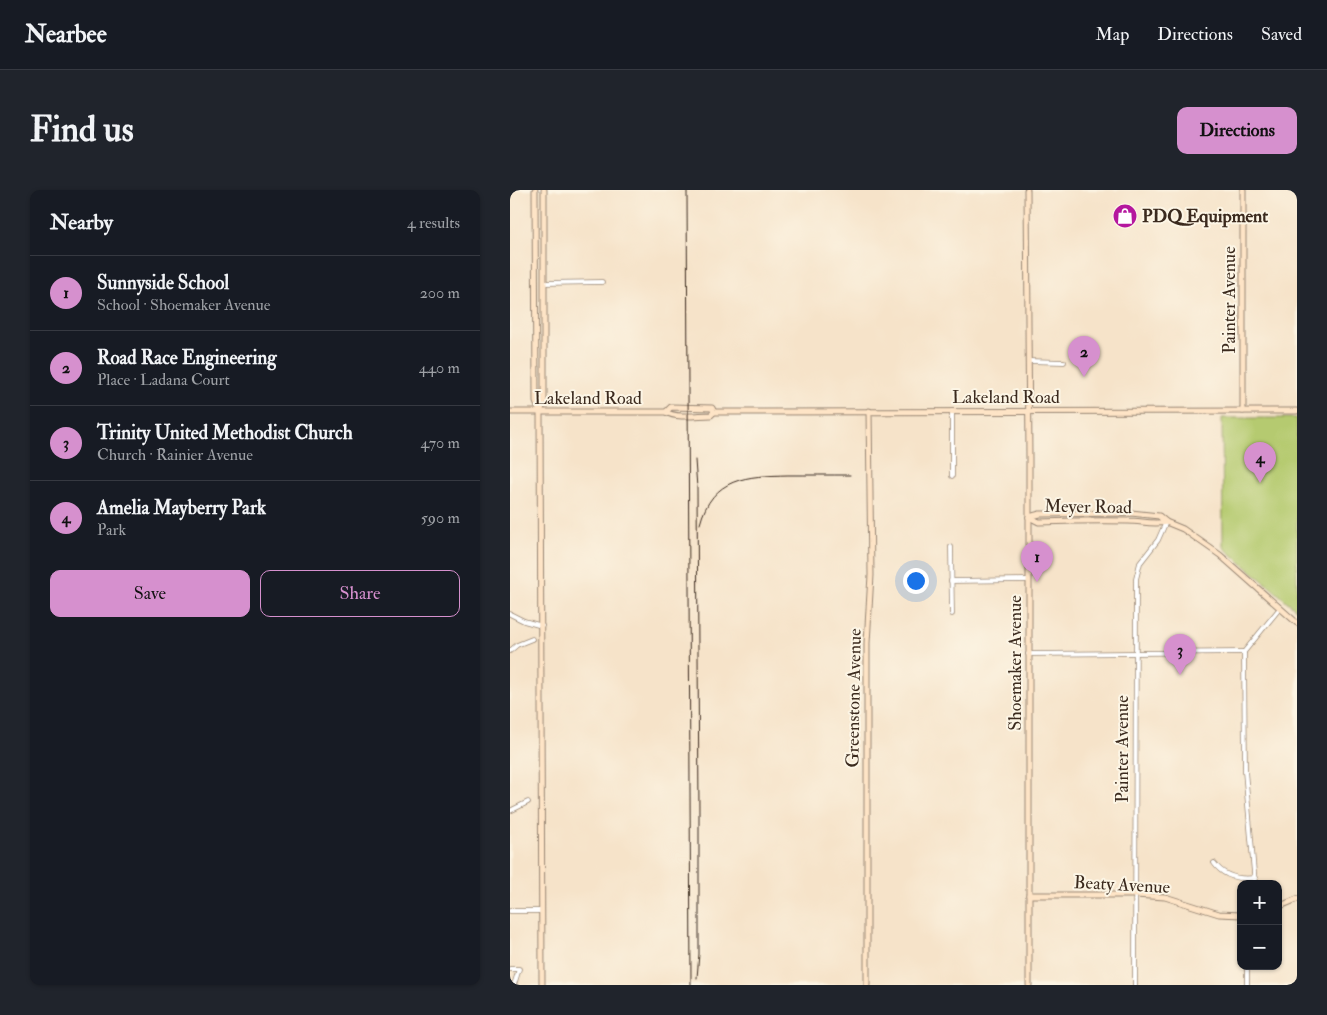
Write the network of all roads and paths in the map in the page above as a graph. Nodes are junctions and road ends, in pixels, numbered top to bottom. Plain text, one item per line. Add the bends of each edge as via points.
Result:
1 (535, 190) edge
2 (544, 190) edge
3 (1027, 190) edge
4 (1243, 190) edge
5 (602, 282) dead end
6 (535, 283) junction
7 (544, 283) junction
8 (1028, 361) junction
9 (1064, 362) dead end
10 (869, 411) junction
11 (952, 411) junction
12 (1028, 411) junction
13 (1243, 411) junction
14 (1297, 411) edge
15 (510, 412) edge
16 (540, 412) junction
17 (952, 476) dead end
18 (1111, 513) junction
19 (1029, 517) junction
20 (1110, 520) junction
21 (1166, 522) junction
22 (951, 547) dead end
23 (1028, 580) junction
24 (951, 581) junction
25 (1280, 608) junction
26 (510, 614) edge
27 (952, 614) dead end
28 (1297, 623) edge
29 (542, 626) junction
30 (532, 639) dead end
31 (510, 650) edge
32 (1244, 652) junction
33 (1028, 654) junction
34 (1136, 654) junction
35 (528, 802) dead end
36 (510, 811) edge
37 (1214, 863) dead end
38 (1254, 878) joint
39 (1029, 896) junction
40 (1135, 896) junction
41 (1297, 899) edge
42 (1282, 905) edge
43 (510, 911) edge
44 (542, 911) junction
45 (1237, 915) edge
46 (510, 969) edge
47 (1247, 970) edge
48 (514, 985) edge
49 (542, 985) edge
50 (867, 985) edge
51 (1029, 985) edge
52 (1136, 985) edge
53 (1247, 985) edge

1 - 6 main road
2 - 7 main road
3 - 8 main road, Shoemaker Avenue
4 - 13 main road, Painter Avenue
5 - 7 street
6 - 7 main road
6 - 16 main road via 536,402
7 - 16 main road via 544,402
8 - 9 street
8 - 12 main road, Shoemaker Avenue
10 - 11 main road, Lakeland Road
10 - 16 main road, Lakeland Road via 714,412 712,408 671,408 666,412
10 - 50 main road, Greenstone Avenue via 871,575 867,643
11 - 12 main road, Lakeland Road
11 - 17 street
12 - 13 main road, Lakeland Road
12 - 19 main road, Shoemaker Avenue
13 - 14 main road, Lakeland Road
15 - 16 main road, Lakeland Road
16 - 29 main road
18 - 19 main road, Meyer Road
18 - 20 main road
18 - 21 main road, Meyer Road via 1159,516
19 - 20 main road, Meyer Road via 1039,522
19 - 23 main road, Shoemaker Avenue
20 - 21 main road, Meyer Road
21 - 25 main road, Meyer Road via 1201,541
21 - 34 street, Painter Avenue via 1158,540 1143,558 1137,574
22 - 24 street
23 - 24 street
23 - 33 main road, Shoemaker Avenue
24 - 27 street
25 - 28 main road, Meyer Road
25 - 32 street
26 - 29 street
29 - 44 main road
30 - 31 street
32 - 34 street
32 - 38 street via 1245,771
33 - 34 street
33 - 39 main road, Shoemaker Avenue
34 - 40 street, Painter Avenue
35 - 36 street
37 - 38 street via 1231,877
39 - 40 main road, Beaty Avenue
39 - 51 main road, Shoemaker Avenue
40 - 45 main road, Beaty Avenue via 1165,897 1219,914
40 - 52 street, Painter Avenue
41 - 42 main road
43 - 44 street
44 - 49 main road
46 - 48 street via 519,969
47 - 53 street

